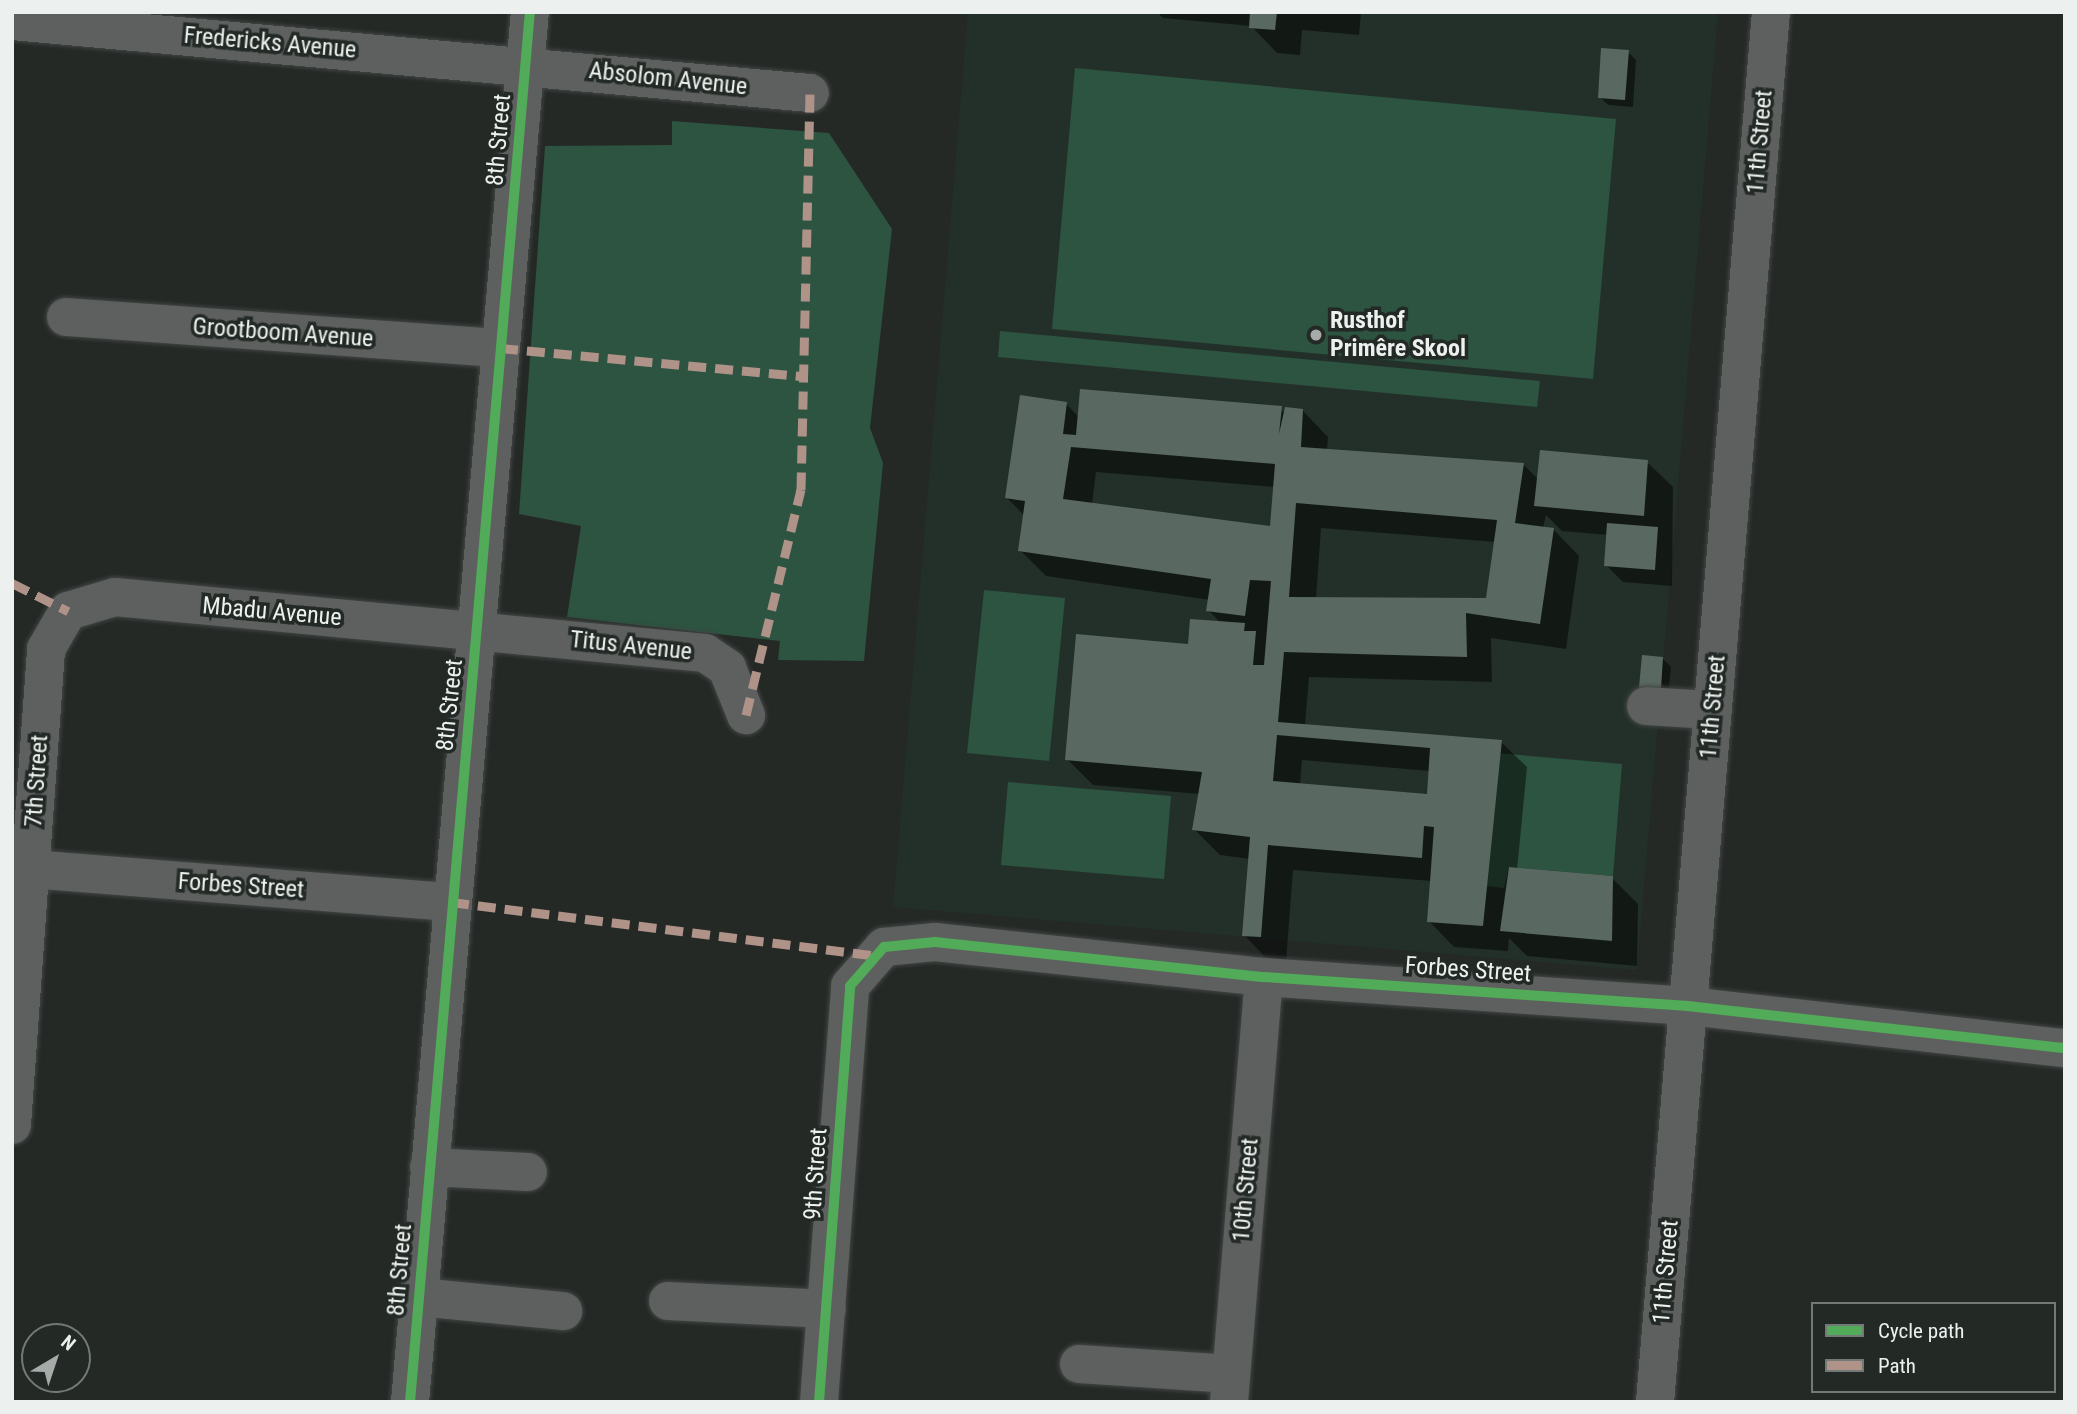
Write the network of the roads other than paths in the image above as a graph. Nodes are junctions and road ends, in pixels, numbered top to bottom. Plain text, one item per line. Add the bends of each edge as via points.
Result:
1 (530, 12) edge
2 (1771, 12) edge
3 (97, 20) edge
4 (12, 21) edge
5 (527, 65) junction
6 (810, 93) dead end
7 (66, 317) dead end
8 (500, 348) junction
9 (68, 611) joint
10 (479, 631) junction
11 (1646, 706) dead end
12 (1712, 710) junction
13 (746, 715) dead end
14 (30, 869) junction
15 (451, 902) junction
16 (871, 955) joint
17 (1264, 977) junction
18 (17, 981) edge
19 (1688, 1006) junction
20 (2065, 1048) edge
21 (12, 1125) edge
22 (429, 1167) junction
23 (528, 1172) dead end
24 (419, 1297) junction
25 (668, 1301) dead end
26 (827, 1309) junction
27 (564, 1311) dead end
28 (1079, 1364) dead end
29 (1230, 1388) edge
30 (410, 1402) edge
31 (820, 1402) edge
32 (1655, 1402) edge

1 - 5 street, 8th Street
2 - 12 street, 11th Street
3 - 4 street, Fredericks Avenue
3 - 5 street, Fredericks Avenue
5 - 6 street, Absolom Avenue
5 - 8 street, 8th Street
7 - 8 street, Grootboom Avenue
8 - 10 street, 8th Street
9 - 10 street, Mbadu Avenue via 115,597
9 - 14 street, 7th Street via 55,624 46,649
10 - 13 street, Titus Avenue via 705,653 727,668
10 - 15 street, 8th Street
11 - 12 street
12 - 19 street, 11th Street
14 - 15 street, Forbes Street
14 - 18 street, 7th Street
15 - 22 street, 8th Street
16 - 17 street, Forbes Street via 903,942 935,942
16 - 26 street, 9th Street via 850,986
17 - 19 street, Forbes Street
17 - 29 street, 10th Street
18 - 21 street, 7th Street
19 - 20 street, Forbes Street
19 - 32 street, 11th Street
22 - 23 street
22 - 24 street, 8th Street
24 - 27 street
24 - 30 street, 8th Street
25 - 26 street
26 - 31 street, 9th Street
28 - 29 street

